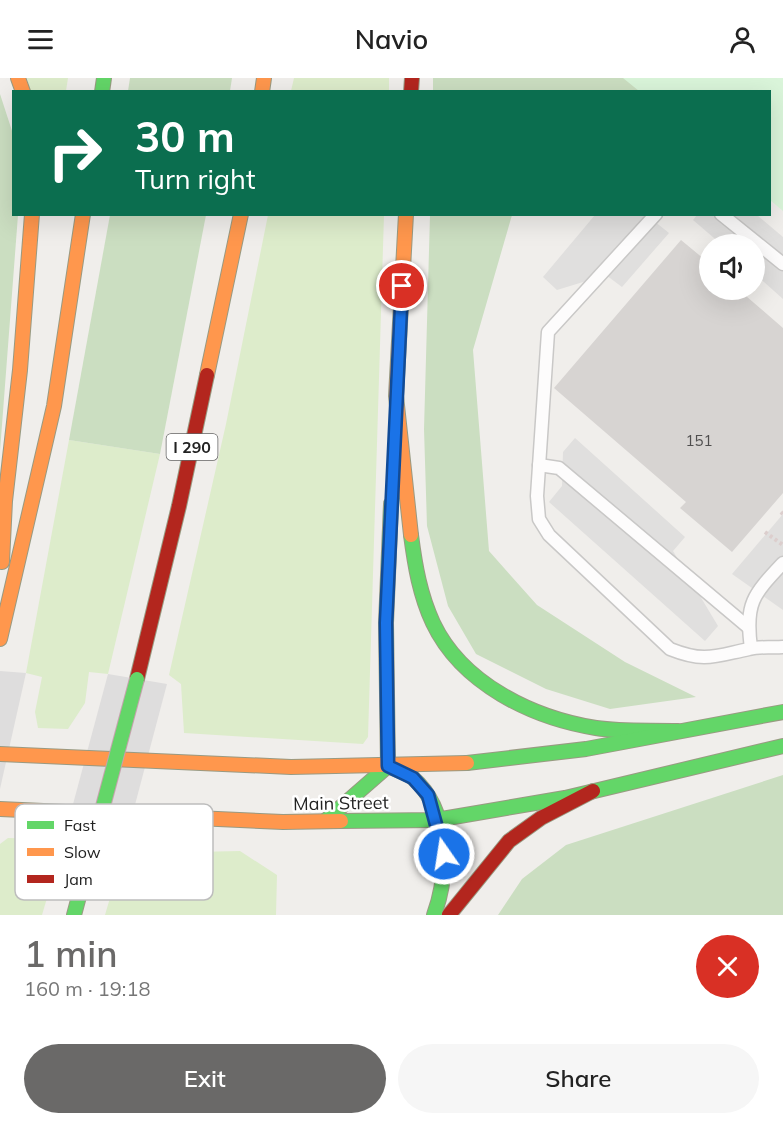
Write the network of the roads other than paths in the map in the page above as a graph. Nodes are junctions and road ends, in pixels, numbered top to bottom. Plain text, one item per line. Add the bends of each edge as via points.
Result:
1 (32, 216) edge
2 (83, 216) edge
3 (241, 216) edge
4 (405, 216) edge
5 (654, 216) edge
6 (723, 216) edge
7 (783, 264) edge
8 (396, 398) junction
9 (538, 465) junction
10 (783, 563) edge
11 (0, 624) edge
12 (748, 627) junction
13 (0, 639) edge
14 (783, 647) edge
15 (751, 648) junction
16 (783, 712) edge
17 (678, 731) junction
18 (783, 746) edge
19 (0, 754) edge
20 (388, 766) junction
21 (592, 791) junction
22 (104, 804) edge
23 (0, 809) edge
24 (15, 810) edge
25 (213, 819) edge
26 (436, 820) junction
27 (325, 821) junction
28 (78, 900) edge
29 (74, 915) edge
30 (434, 915) edge
31 (449, 915) edge

1 - 11 main road via 5,501
2 - 13 main road via 54,406
3 - 22 main road, I 290, bridge via 179,506
4 - 8 main road
5 - 9 lane via 548,332
6 - 7 lane
8 - 17 main road via 410,528 423,599 453,654 504,696 565,722 598,729
8 - 20 main road via 386,623
9 - 12 lane via 559,468
9 - 15 lane via 539,519 549,534 670,650 690,658 721,658
10 - 12 lane via 763,584 749,610
12 - 15 lane
14 - 15 lane
16 - 17 main road, Main Street
17 - 20 main road, Main Street via 603,748 467,763
18 - 21 main road, Main Street
19 - 20 main road, Main Street via 310,768
20 - 26 main road via 413,778 428,795
20 - 27 main road
21 - 26 main road, Main Street
21 - 31 main road via 515,836
23 - 24 main road, Main Street
25 - 27 main road, Main Street
26 - 27 main road, Main Street
26 - 30 main road via 444,854 444,882
28 - 29 main road, I 290, bridge

